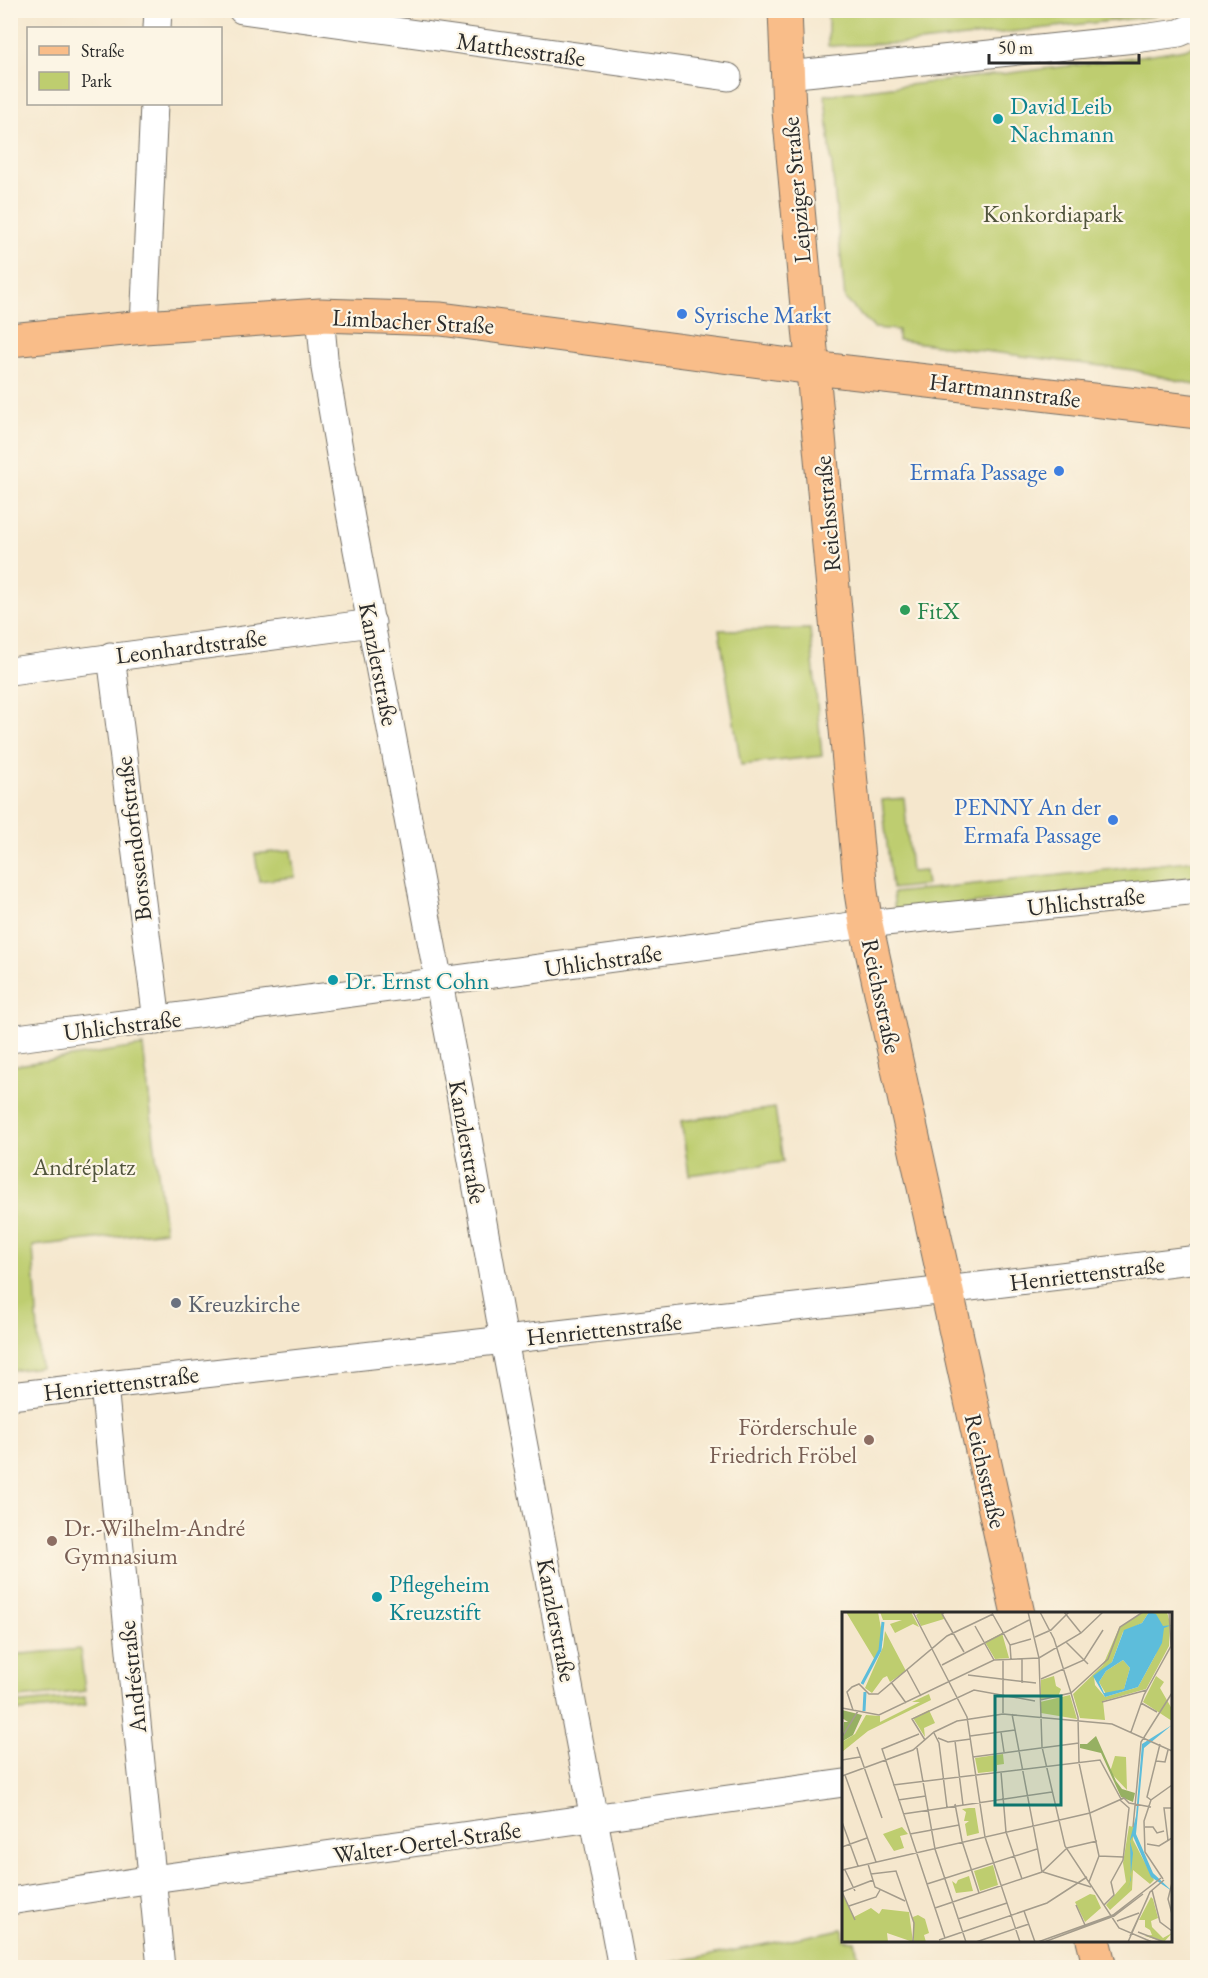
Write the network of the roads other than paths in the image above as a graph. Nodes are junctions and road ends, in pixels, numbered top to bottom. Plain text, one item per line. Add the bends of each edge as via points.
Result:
1 (158, 10) edge
2 (242, 10) edge
3 (785, 10) edge
4 (1197, 25) edge
5 (158, 27) edge
6 (787, 75) junction
7 (728, 77) dead end
8 (154, 105) edge
9 (320, 315) junction
10 (144, 327) junction
11 (10, 340) edge
12 (813, 368) junction
13 (1197, 412) edge
14 (372, 623) junction
15 (111, 656) junction
16 (10, 671) edge
17 (1197, 890) edge
18 (866, 924) junction
19 (438, 982) junction
20 (157, 1021) junction
21 (10, 1040) edge
22 (1197, 1259) edge
23 (946, 1290) junction
24 (504, 1340) junction
25 (104, 1386) junction
26 (10, 1396) edge
27 (1018, 1612) edge
28 (842, 1784) edge
29 (594, 1819) junction
30 (153, 1879) junction
31 (10, 1901) edge
32 (1093, 1942) edge
33 (161, 1968) edge
34 (622, 1968) edge
35 (1100, 1968) edge

1 - 5 street
2 - 7 street, Matthesstraße
3 - 6 main road, Leipziger Straße
4 - 6 street via 1179,33 1135,39
6 - 12 main road, Leipziger Straße
8 - 10 street
9 - 10 main road, Limbacher Straße
9 - 12 main road, Limbacher Straße via 474,322
9 - 14 street, Kanzlerstraße via 325,368
10 - 11 main road, Limbacher Straße
12 - 13 main road, Hartmannstraße
12 - 18 main road, Reichsstraße
14 - 15 street, Leonhardtstraße
14 - 19 street, Kanzlerstraße
15 - 16 street, Leonhardtstraße
15 - 20 street, Borssendorfstraße
17 - 18 street, Uhlichstraße
18 - 19 street, Uhlichstraße
18 - 23 main road, Reichsstraße
19 - 20 street, Uhlichstraße
19 - 24 street, Kanzlerstraße
20 - 21 street, Uhlichstraße
22 - 23 street, Henriettenstraße
23 - 24 street, Henriettenstraße
23 - 27 main road, Reichsstraße
24 - 25 street, Henriettenstraße
24 - 29 street, Kanzlerstraße
25 - 26 street, Henriettenstraße
25 - 30 street, Andréstraße
28 - 29 street, Walter-Oertel-Straße
29 - 30 street, Walter-Oertel-Straße
29 - 34 street, Kanzlerstraße
30 - 31 street, Walter-Oertel-Straße
30 - 33 street, Andréstraße
32 - 35 main road

